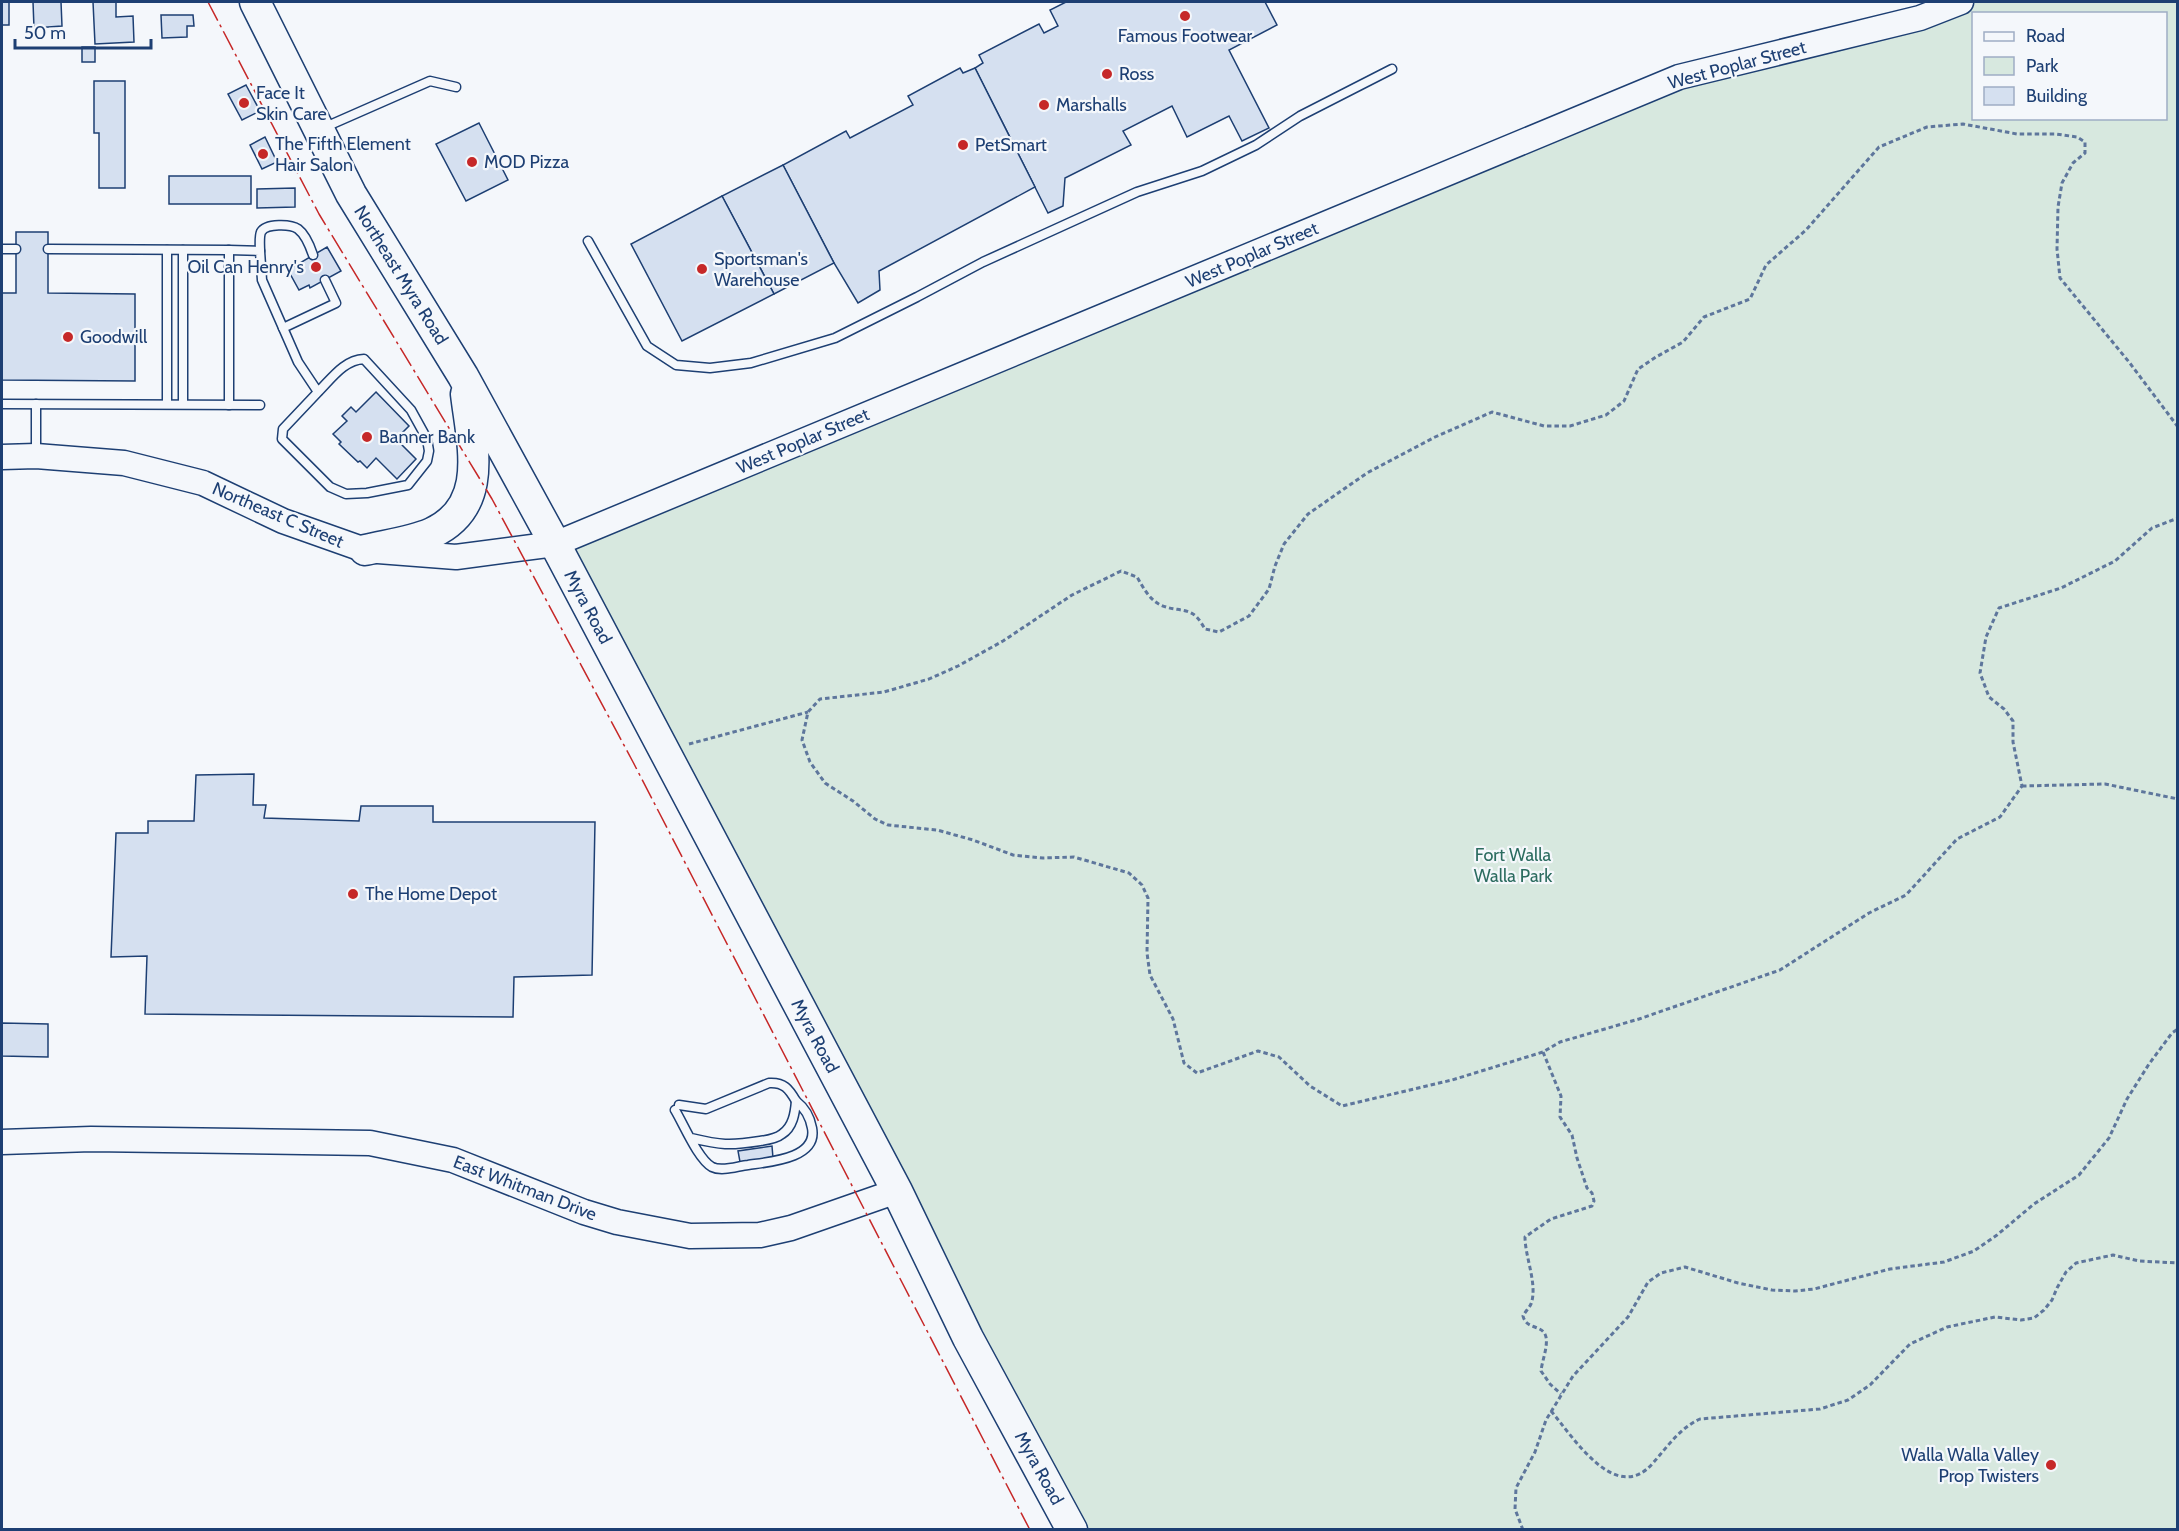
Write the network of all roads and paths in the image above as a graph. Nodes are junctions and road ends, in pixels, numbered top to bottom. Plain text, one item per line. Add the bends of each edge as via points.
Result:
1 (255, 2) edge
2 (1961, 2) edge
3 (1392, 69) dead end
4 (456, 87) dead end
5 (320, 129) junction
6 (588, 241) dead end
7 (2, 249) edge
8 (16, 249) dead end
9 (48, 249) dead end
10 (167, 250) junction
11 (183, 250) junction
12 (229, 250) junction
13 (260, 251) junction
14 (314, 255) dead end
15 (325, 279) dead end
16 (283, 328) junction
17 (463, 376) junction
18 (318, 392) junction
19 (2, 404) edge
20 (36, 404) junction
21 (167, 404) junction
22 (183, 404) junction
23 (229, 405) junction
24 (260, 405) dead end
25 (2178, 427) edge
26 (36, 456) junction
27 (2, 457) edge
28 (2178, 518) edge
29 (555, 544) junction
30 (365, 550) junction
31 (808, 712) junction
32 (689, 744) dead end
33 (2022, 786) junction
34 (2178, 799) edge
35 (2178, 1029) edge
36 (1543, 1052) junction
37 (796, 1101) junction
38 (691, 1138) junction
39 (2, 1142) edge
40 (897, 1191) junction
41 (2178, 1263) edge
42 (1562, 1394) junction
43 (1551, 1411) junction
44 (1072, 1530) edge
45 (1523, 1530) edge

1 - 5 highway, Northeast Myra Road
2 - 29 main road, West Poplar Street via 1920,18 1679,77
3 - 6 lane via 1202,171 1137,192 983,261 835,338 751,363 710,368 676,365 647,346
4 - 5 lane via 430,81
5 - 17 highway, Northeast Myra Road via 351,194
7 - 8 lane
9 - 10 lane
10 - 11 lane
10 - 21 lane
11 - 12 lane
11 - 22 lane
12 - 13 lane
12 - 23 lane
13 - 14 lane via 264,228 292,227 305,237
13 - 16 lane via 262,280
15 - 16 lane via 336,303
16 - 18 lane via 298,362
17 - 29 highway, Northeast Myra Road
17 - 30 highway via 475,466 469,497 450,523 429,534
18 - 18 lane via 283,429 282,439 330,487 346,494 408,485 427,461 427,439 411,410 364,359 346,364
19 - 20 lane
20 - 21 lane
20 - 26 lane
21 - 22 lane
22 - 23 lane
23 - 24 lane
25 - 31 path via 2060,278 2057,249 2062,183 2073,163 2085,153 2085,142 2077,137 2017,134 1963,124 1928,127 1880,147 1806,230 1766,265 1750,299 1704,317 1683,342 1638,369 1624,400 1606,415 1570,426 1545,426 1492,412 1367,473 1308,514 1284,544 1269,589 1249,616 1219,632 1205,629 1195,615 1155,602 1137,577 1120,571 1072,595 958,666 884,692 820,699
26 - 27 main road, Northeast C Street
26 - 30 main road, Northeast C Street via 124,463 203,483 283,521
28 - 33 path via 2152,528 2115,561 2070,584 1999,609 1986,638 1980,673 1989,697 2013,721
29 - 30 main road, Northeast C Street via 456,557
29 - 40 highway, Myra Road
31 - 32 path
31 - 36 path via 802,740 810,762 825,783 875,819 888,825 937,830 1013,855 1074,857 1129,873 1142,885 1148,898 1150,975 1173,1019 1184,1063 1197,1072 1258,1052 1279,1057 1310,1086 1342,1106 1452,1080
33 - 34 path via 2105,784
33 - 36 path via 2000,817 1957,839 1906,895 1869,913 1780,970 1560,1042
35 - 42 path via 2149,1064 2109,1138 2079,1175 1974,1251 1944,1262 1890,1269 1795,1291 1738,1283 1685,1267 1661,1272 1648,1282 1628,1317 1598,1347
36 - 42 path via 1561,1096 1560,1117 1572,1135 1576,1158 1594,1201 1592,1206 1551,1219 1525,1237 1532,1294 1524,1322 1544,1333 1541,1371
37 - 38 lane via 791,1124 782,1134 768,1140 732,1146
37 - 38 lane via 788,1088 769,1083 706,1109 677,1108
37 - 38 lane via 805,1108 813,1134 801,1152 785,1159 718,1169 704,1161
39 - 40 main road, East Whitman Drive via 92,1139 370,1143 453,1160 584,1212 690,1236 760,1235
40 - 44 highway, Myra Road via 968,1338
41 - 43 path via 2113,1255 2076,1263 2052,1300 2034,1318 1995,1317 1947,1327 1910,1344 1860,1394 1820,1409 1700,1419 1685,1426 1647,1469 1633,1477 1615,1476 1595,1462
42 - 43 path
43 - 45 path via 1516,1488 1515,1509

